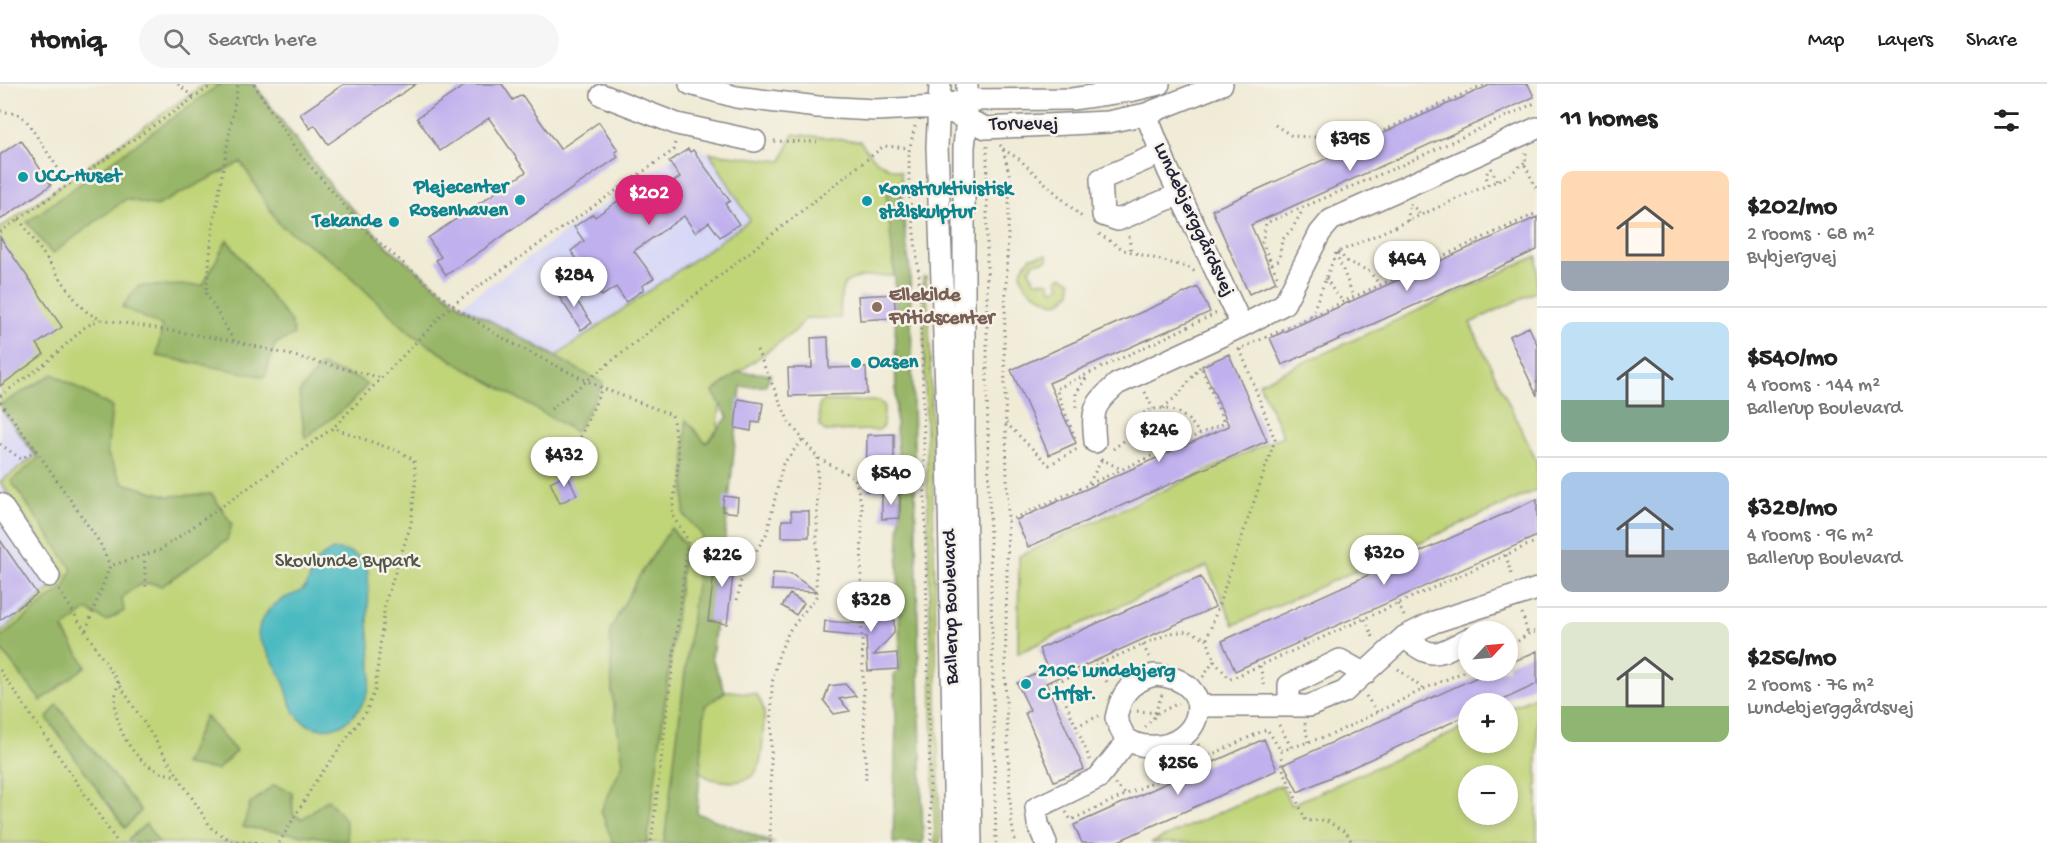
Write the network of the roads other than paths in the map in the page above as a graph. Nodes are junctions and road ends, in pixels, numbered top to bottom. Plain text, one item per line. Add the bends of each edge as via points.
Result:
1 (690, 84) edge
2 (940, 84) edge
3 (1159, 84) edge
4 (1222, 84) edge
5 (736, 91) edge
6 (602, 95) dead end
7 (929, 107) junction
8 (972, 108) edge
9 (1146, 114) junction
10 (1537, 128) edge
11 (755, 141) road end
12 (1161, 153) junction
13 (1180, 194) junction
14 (1242, 326) junction
15 (1091, 451) road end
16 (0, 504) edge
17 (49, 576) road end
18 (1537, 589) edge
19 (1477, 610) junction
20 (1480, 621) edge
21 (1404, 637) junction
22 (1458, 644) edge
23 (1365, 674) junction
24 (1199, 706) junction
25 (1289, 706) junction
26 (1128, 740) junction
27 (955, 843) edge
28 (971, 843) edge
29 (1046, 843) edge

1 - 5 street, Torvevej
2 - 7 street, Ballerup Boulevard
3 - 8 street, Torvevej via 1072,99
4 - 9 street, Torvevej
5 - 7 street, Torvevej via 818,107
6 - 11 street via 677,124
7 - 8 street, Torvevej
7 - 27 street, Ballerup Boulevard via 937,146 945,308
8 - 9 street, Torvevej via 1108,122
8 - 28 street, Ballerup Boulevard via 964,147
9 - 12 street, Lundebjerggårdsvej
10 - 14 street via 1331,220 1320,233 1284,304
12 - 13 street, Lundebjerggårdsvej
12 - 13 street via 1101,179 1103,215 1118,220
13 - 14 street, Lundebjerggårdsvej
14 - 15 street via 1197,357 1117,384 1101,398 1092,415
16 - 17 street
18 - 19 street
19 - 20 street
19 - 21 street via 1434,622
21 - 22 street via 1422,651 1437,654
21 - 23 street
23 - 25 street via 1344,692 1309,706
23 - 25 street via 1340,660 1289,685
24 - 25 street
24 - 26 street via 1188,731 1173,743 1142,746
24 - 26 street via 1193,690 1184,682 1154,675 1139,680 1119,703 1116,718
26 - 29 street via 1098,778 1036,808

